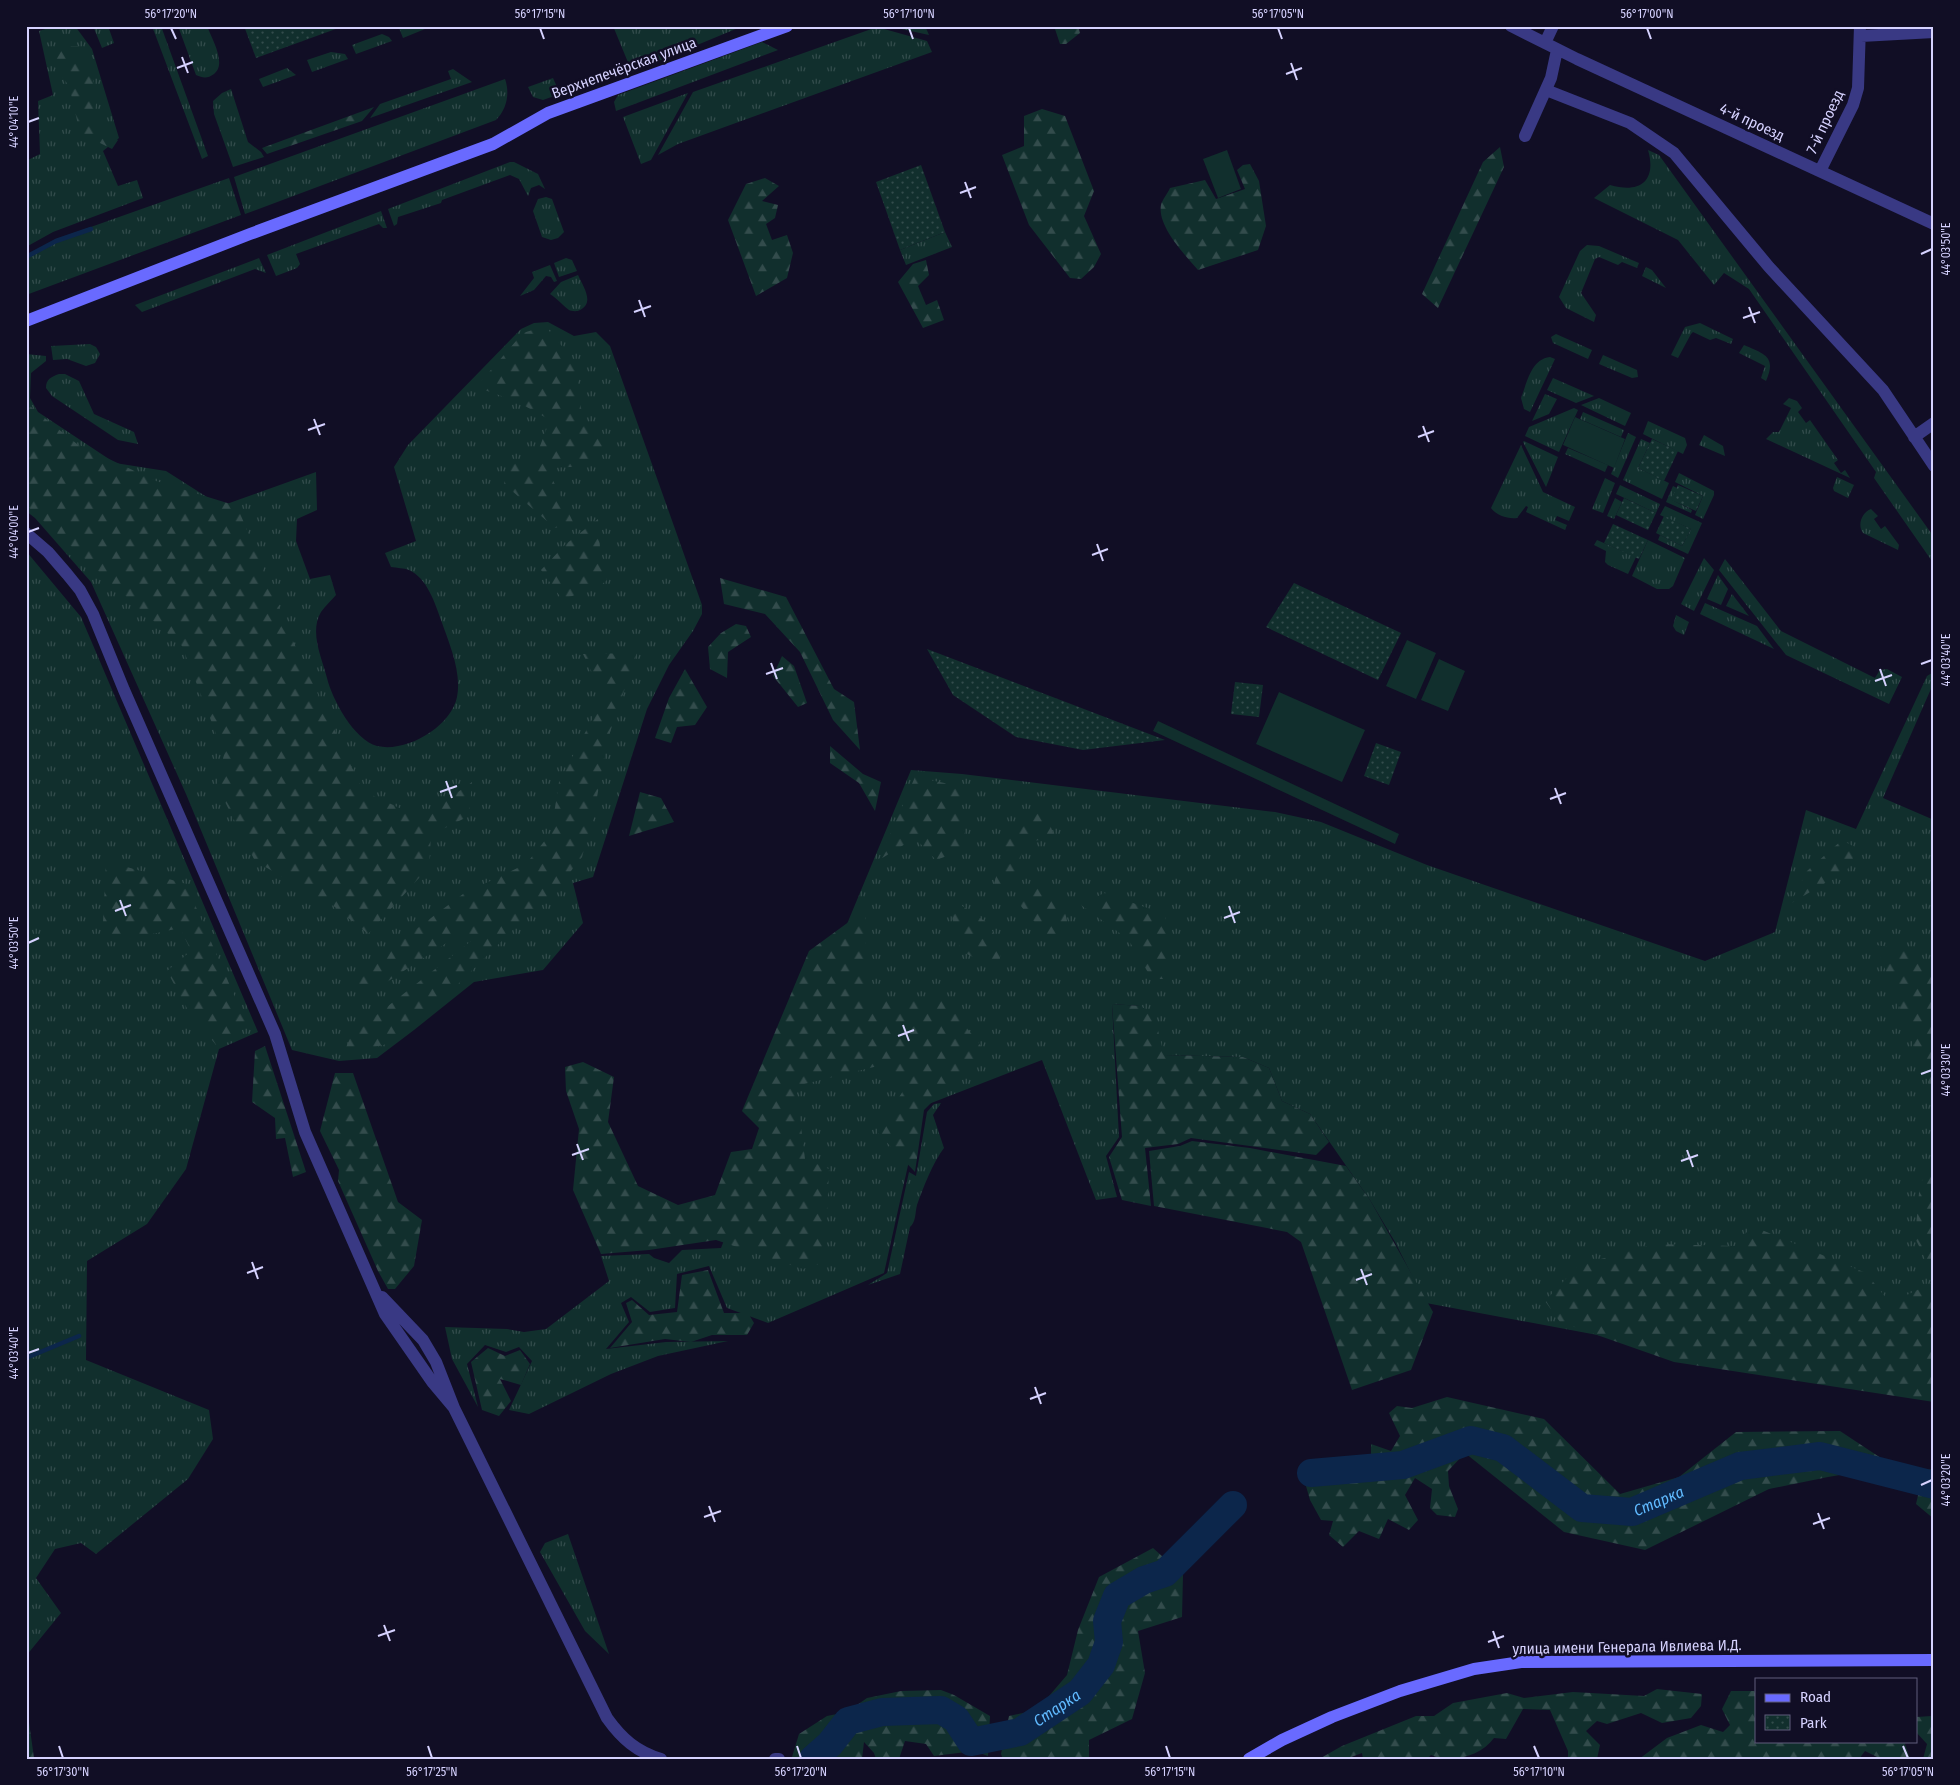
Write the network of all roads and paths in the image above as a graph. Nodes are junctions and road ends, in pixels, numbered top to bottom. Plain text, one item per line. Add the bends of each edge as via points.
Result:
1 (787, 26) edge
2 (1511, 26) edge
3 (1553, 26) edge
4 (1860, 31) edge
5 (1934, 32) edge
6 (1545, 43) junction
7 (1557, 50) junction
8 (1546, 90) junction
9 (1525, 136) dead end
10 (1820, 171) junction
11 (1934, 224) edge
12 (26, 321) edge
13 (1934, 424) edge
14 (1914, 437) junction
15 (1934, 466) edge
16 (26, 533) edge
17 (1934, 1660) edge
18 (661, 1759) edge
19 (1249, 1759) edge

1 - 12 street, Верхнепечёрская улица via 603,92 548,114 493,144
2 - 6 street
3 - 6 street
4 - 5 street
4 - 10 street, 7-й проезд via 1858,88 1853,105
6 - 7 street
7 - 8 street
7 - 10 street, 4-й проезд
8 - 9 street
8 - 14 street via 1630,123 1674,153 1769,267 1883,390
10 - 11 street, 4-й проезд
13 - 14 street
14 - 15 street
16 - 18 street via 67,574 93,614 274,1034 304,1132 373,1286 423,1340 436,1362 454,1408 607,1718 631,1746
17 - 19 street, улица имени Генерала Ивлиева И.Д. via 1521,1662 1474,1669 1400,1691 1332,1717

